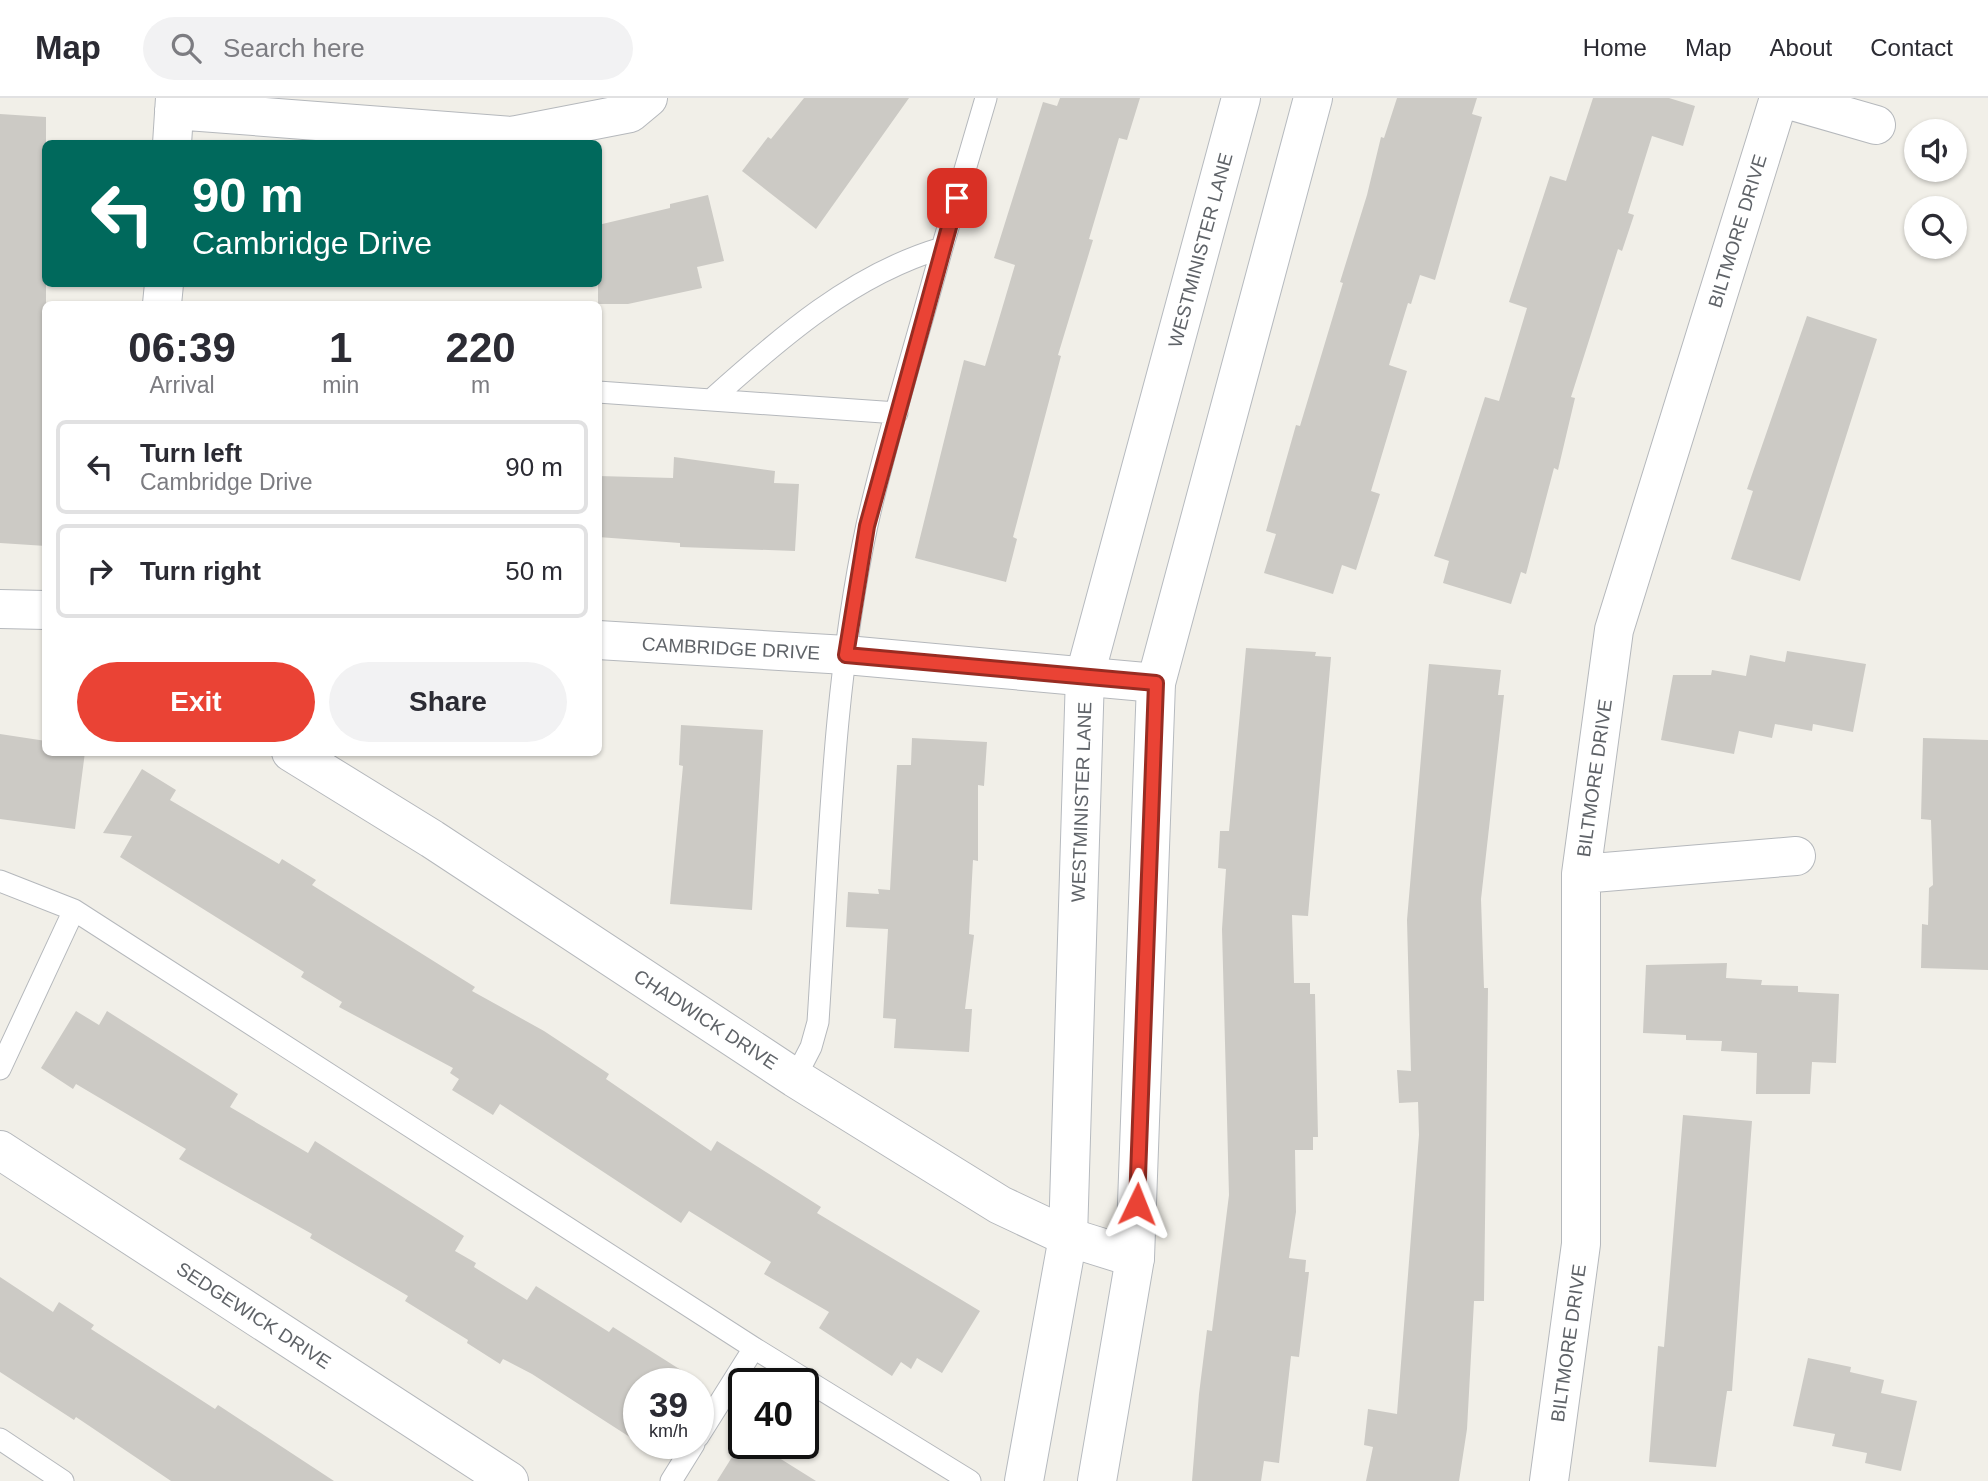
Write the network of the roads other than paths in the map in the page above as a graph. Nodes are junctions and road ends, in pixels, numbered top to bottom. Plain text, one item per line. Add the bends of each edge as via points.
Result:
1 (648, 98) edge
2 (986, 98) edge
3 (1241, 98) edge
4 (1313, 98) edge
5 (1780, 98) edge
6 (174, 117) edge
7 (1876, 125) dead end
8 (942, 248) junction
9 (602, 392) edge
10 (712, 399) junction
11 (897, 413) junction
12 (0, 609) edge
13 (42, 610) edge
14 (602, 640) edge
15 (846, 655) junction
16 (1085, 675) junction
17 (1156, 683) junction
18 (297, 756) edge
19 (1796, 856) dead end
20 (1581, 874) junction
21 (0, 881) edge
22 (74, 910) junction
23 (0, 1069) edge
24 (795, 1078) junction
25 (0, 1150) edge
26 (1068, 1237) junction
27 (1135, 1258) junction
28 (754, 1348) junction
29 (714, 1412) edge
30 (0, 1439) edge
31 (685, 1459) edge
32 (63, 1481) edge
33 (509, 1481) edge
34 (671, 1481) edge
35 (970, 1481) edge
36 (1024, 1481) edge
37 (1097, 1481) edge
38 (1549, 1481) edge

1 - 6 street via 630,113 512,136
2 - 8 lane
3 - 16 street, WESTMINISTER LANE
4 - 17 street
5 - 7 street
5 - 20 street, BILTMORE DRIVE via 1614,630
8 - 10 lane via 884,271 829,304 775,343
8 - 11 lane
9 - 10 lane
10 - 11 lane
11 - 15 lane via 867,526
12 - 13 street
14 - 15 street, CAMBRIDGE DRIVE
15 - 16 street, CAMBRIDGE DRIVE
15 - 24 lane via 818,1022
16 - 17 street, CAMBRIDGE DRIVE
16 - 26 street, WESTMINISTER LANE
17 - 27 street
18 - 24 street, CHADWICK DRIVE
19 - 20 street
20 - 38 street, BILTMORE DRIVE via 1581,1244
21 - 22 lane
22 - 23 lane
22 - 28 lane
24 - 26 street, CHADWICK DRIVE via 1000,1205
25 - 33 street, SEDGEWICK DRIVE
26 - 27 street, CHADWICK DRIVE
26 - 36 street, WESTMINISTER LANE
27 - 37 street
28 - 29 lane
28 - 35 lane
30 - 32 lane
31 - 34 lane

